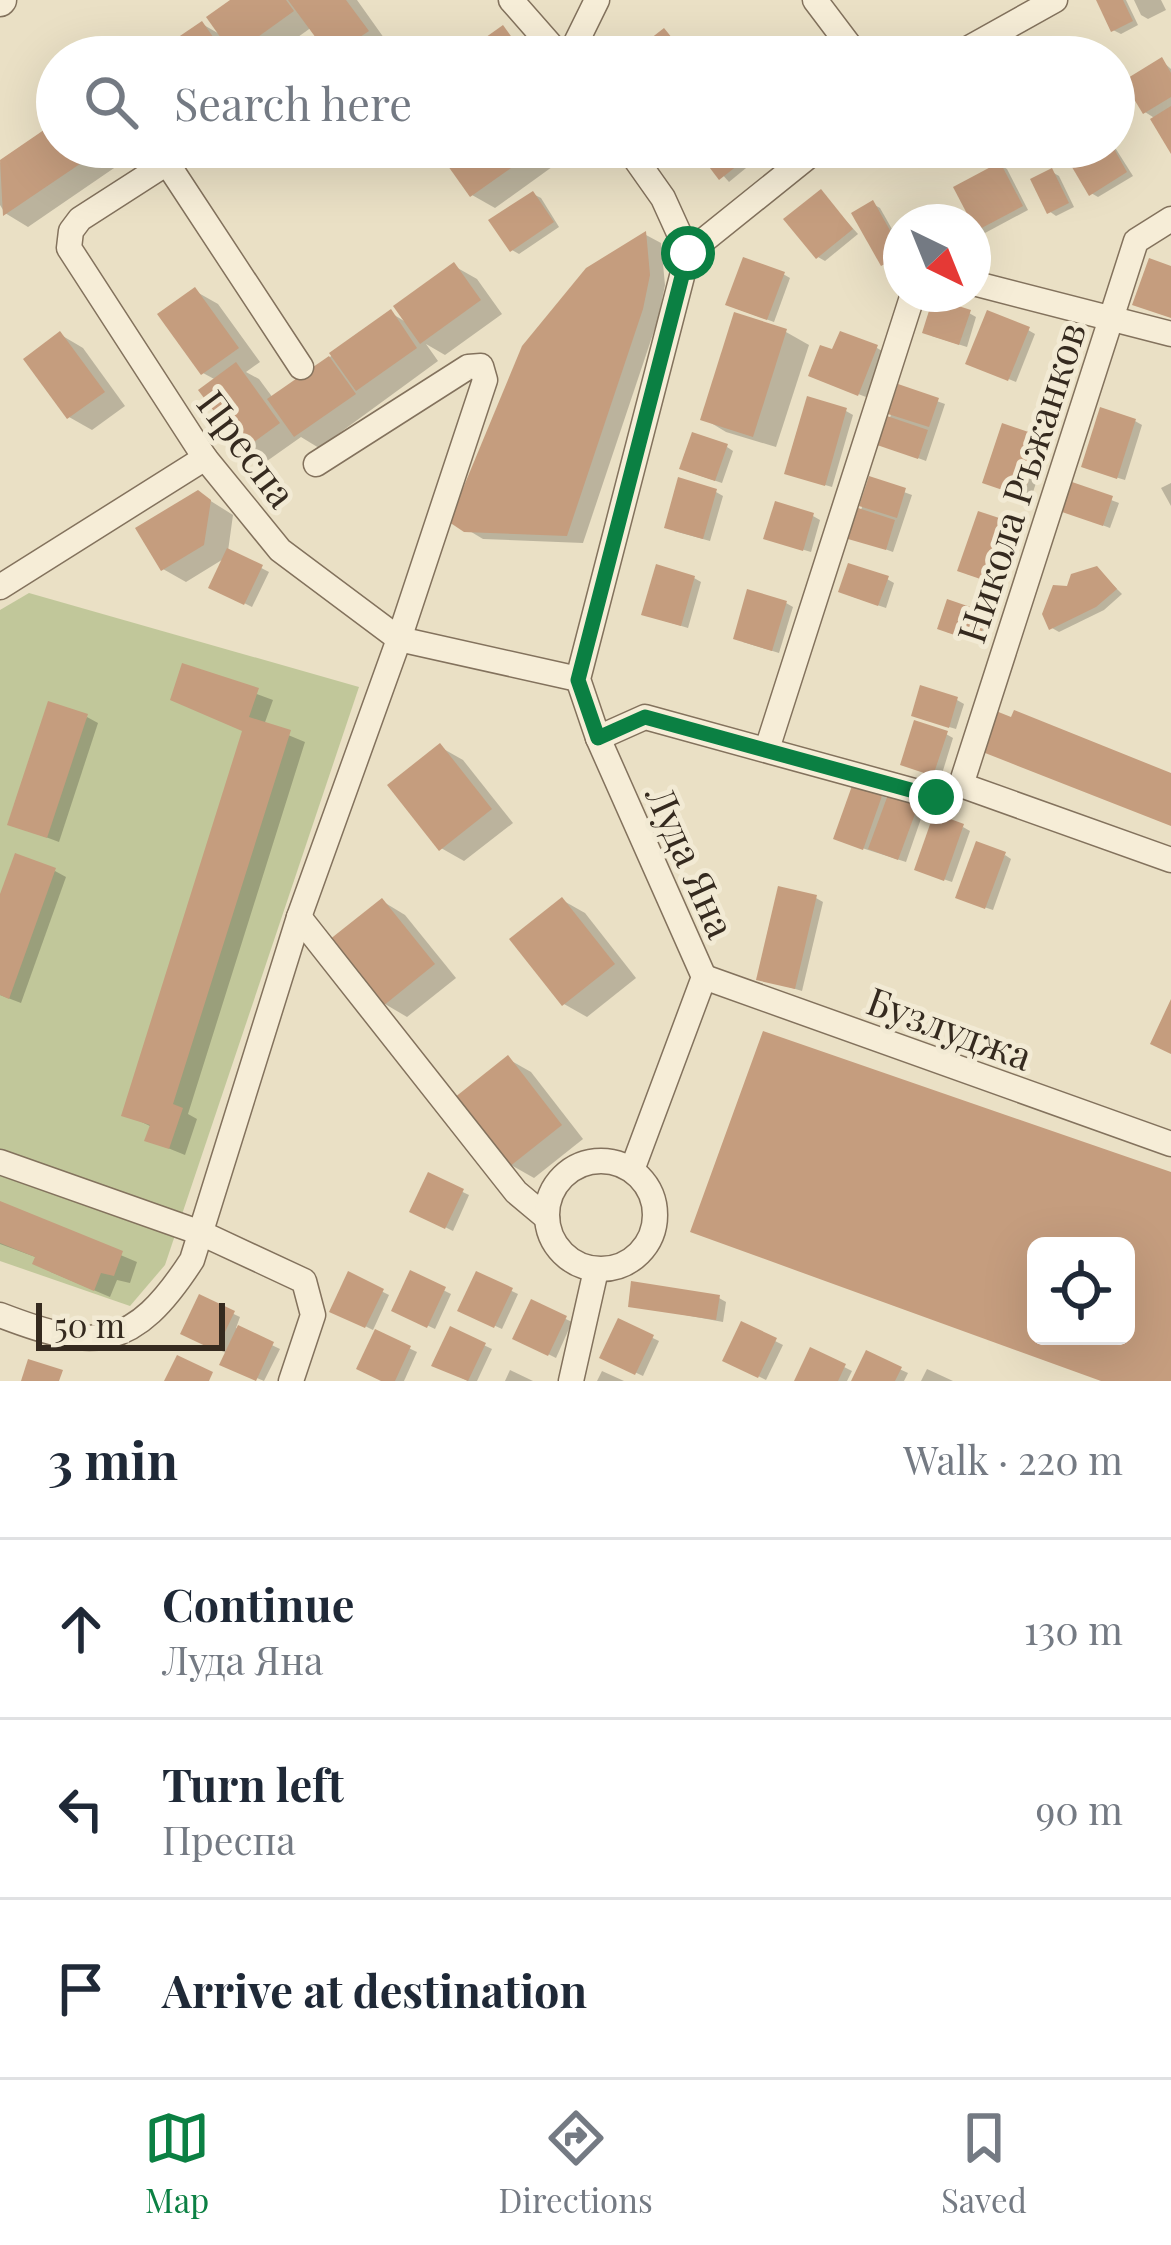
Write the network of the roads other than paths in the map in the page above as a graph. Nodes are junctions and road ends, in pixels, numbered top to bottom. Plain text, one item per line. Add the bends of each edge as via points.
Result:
1 (511, 0) edge
2 (597, 0) edge
3 (815, 0) edge
4 (1055, 0) edge
5 (545, 36) edge
6 (577, 36) edge
7 (843, 36) edge
8 (990, 36) edge
9 (159, 168) edge
10 (170, 168) edge
11 (642, 168) edge
12 (794, 168) edge
13 (1171, 219) edge
14 (688, 253) junction
15 (991, 288) edge
16 (907, 312) edge
17 (1111, 317) junction
18 (1171, 334) edge
19 (301, 368) dead end
20 (205, 458) junction
21 (316, 464) dead end
22 (0, 587) edge
23 (400, 639) junction
24 (578, 680) junction
25 (598, 738) junction
26 (766, 749) junction
27 (961, 785) junction
28 (1171, 860) edge
29 (299, 917) junction
30 (704, 977) junction
31 (1171, 1144) edge
32 (0, 1162) edge
33 (632, 1170) junction
34 (547, 1218) junction
35 (201, 1233) junction
36 (596, 1270) junction
37 (0, 1315) edge
38 (291, 1381) edge
39 (571, 1381) edge

1 - 5 street
2 - 6 street
3 - 7 street
4 - 8 street
9 - 20 street, Преспа via 80,219 69,248
10 - 19 street
11 - 14 street
12 - 14 street
13 - 17 street, Никола Ръжанков via 1136,242
14 - 24 street
15 - 17 street
16 - 26 street
17 - 18 street
17 - 27 street, Никола Ръжанков
20 - 22 street
20 - 23 street, Преспа via 280,550
21 - 23 street via 481,366 485,380
23 - 24 street, Преспа
23 - 29 street
24 - 25 street, Луда Яна
25 - 26 street via 645,717
25 - 30 street, Луда Яна
26 - 27 street via 936,797
27 - 28 street
29 - 34 street via 516,1192
29 - 35 street
30 - 31 street, Бузлуджа
30 - 33 street, Луда Яна
32 - 35 street
33 - 34 street via 610,1161 565,1174
33 - 36 street via 651,1192 656,1220 646,1247 624,1265
34 - 36 street via 561,1253
35 - 37 street via 170,1294 150,1315 107,1337 76,1340
35 - 38 street via 304,1281 313,1315
36 - 39 street

